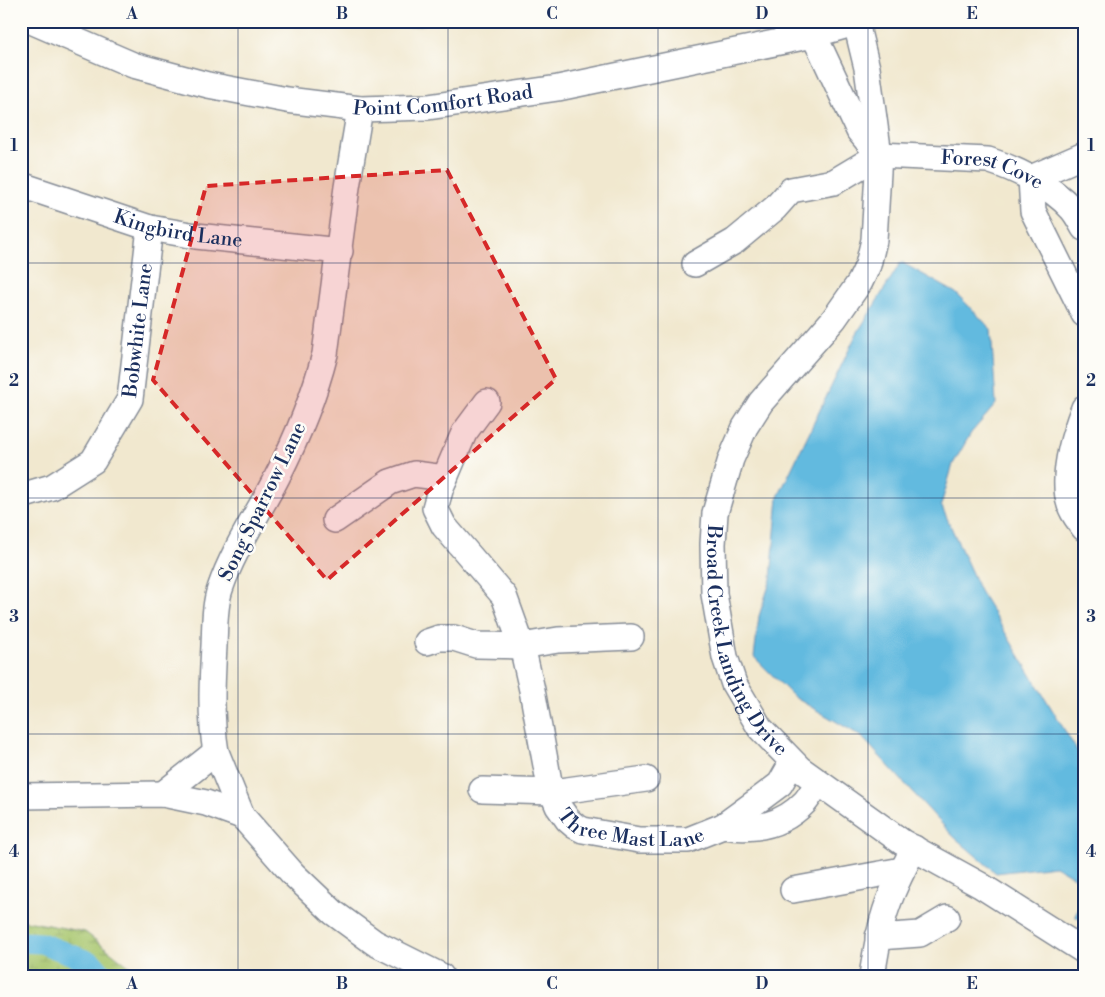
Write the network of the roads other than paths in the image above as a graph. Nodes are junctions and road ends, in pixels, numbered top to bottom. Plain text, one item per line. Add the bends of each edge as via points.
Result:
1 (31, 21) edge
2 (859, 22) edge
3 (813, 35) junction
4 (360, 109) junction
5 (879, 155) junction
6 (1084, 156) edge
7 (1031, 178) junction
8 (21, 185) edge
9 (150, 228) junction
10 (1084, 228) edge
11 (340, 251) junction
12 (695, 264) dead end
13 (1084, 314) edge
14 (486, 402) dead end
15 (1084, 408) edge
16 (444, 478) junction
17 (21, 496) edge
18 (335, 520) dead end
19 (1084, 528) edge
20 (631, 637) dead end
21 (427, 642) dead end
22 (522, 646) junction
23 (216, 752) junction
24 (792, 762) junction
25 (646, 779) dead end
26 (818, 782) junction
27 (482, 790) dead end
28 (553, 792) junction
29 (163, 794) junction
30 (21, 796) edge
31 (242, 816) junction
32 (723, 826) junction
33 (914, 848) junction
34 (902, 870) junction
35 (792, 890) dead end
36 (947, 918) dead end
37 (878, 937) junction
38 (1084, 951) edge
39 (441, 976) edge
40 (872, 976) edge

1 - 4 street, Point Comfort Road via 133,65 208,85
2 - 3 street, Point Comfort Road
2 - 5 street, Broad Creek Landing Drive
3 - 4 street, Point Comfort Road via 558,88 428,107
3 - 5 street via 859,131
4 - 11 street, Song Sparrow Lane
5 - 7 street, Forest Cove via 988,160
5 - 12 street via 834,182 791,190 775,208 735,241
5 - 24 street, Broad Creek Landing Drive via 874,240 868,266 845,304 761,402 745,427 731,459 715,513 714,594 725,656 734,684 756,721
6 - 7 street
7 - 10 street, Forest Cove via 1062,198
7 - 13 street via 1033,211
8 - 9 street, Kingbird Lane
9 - 11 street, Kingbird Lane
9 - 17 street, Bobwhite Lane via 130,399 93,461 52,487
11 - 23 street, Song Sparrow Lane via 319,379 301,427 219,591 212,687
14 - 16 street, Three Mast Lane via 464,433
15 - 19 street via 1070,450 1068,482 1069,504
16 - 18 street via 414,474 390,482
16 - 22 street, Three Mast Lane via 436,508 444,526 504,596
20 - 22 street via 558,640
21 - 22 street via 454,638 476,645
22 - 28 street, Three Mast Lane
23 - 29 street
23 - 31 street, Song Sparrow Lane
24 - 26 street, Broad Creek Landing Drive
24 - 32 street, Three Mast Lane via 780,784
25 - 28 street, Three Mast Lane
26 - 32 street, Three Mast Lane via 805,802 784,818 759,828
26 - 33 street, Broad Creek Landing Drive
27 - 28 street, Three Mast Lane
28 - 32 street, Three Mast Lane via 568,820 583,830 639,840 688,840
29 - 30 street
29 - 31 street via 206,803
31 - 39 street, Song Sparrow Lane via 293,874 334,913 375,943
33 - 34 street
33 - 38 street, Broad Creek Landing Drive via 980,885
34 - 35 street
34 - 37 street
36 - 37 street via 920,934
37 - 40 street

